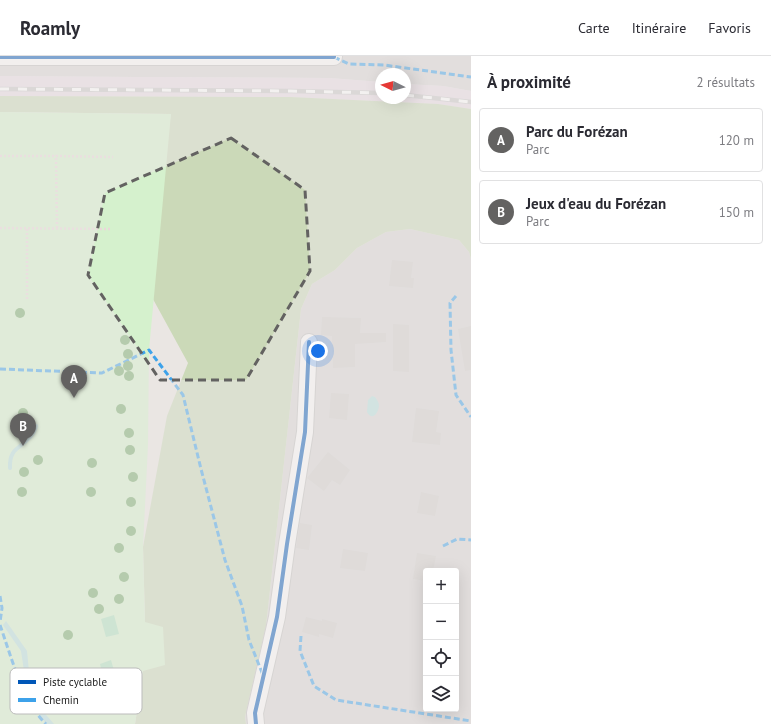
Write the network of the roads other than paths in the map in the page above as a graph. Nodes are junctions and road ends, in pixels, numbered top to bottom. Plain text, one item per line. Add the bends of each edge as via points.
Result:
1 (334, 56) edge
2 (0, 57) edge
3 (308, 342) dead end
4 (256, 724) edge

1 - 2 street
3 - 4 street via 305,432 277,617 255,713

